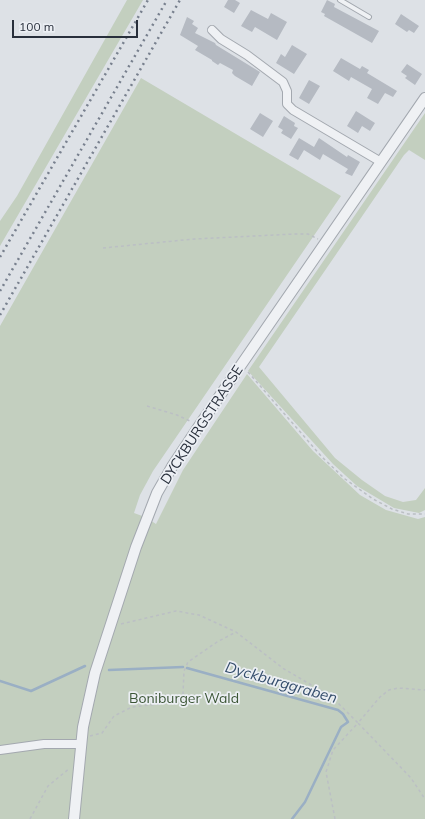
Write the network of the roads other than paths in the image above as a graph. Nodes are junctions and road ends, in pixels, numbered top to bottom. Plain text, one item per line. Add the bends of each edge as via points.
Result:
1 (340, 0) edge
2 (369, 17) dead end
3 (212, 30) dead end
4 (425, 98) edge
5 (381, 162) junction
6 (81, 744) junction
7 (0, 750) edge
8 (74, 819) edge

1 - 2 lane
3 - 5 street via 283,82 288,104 293,110
4 - 5 street, DYCKBURGSTRASSE
5 - 6 street, DYCKBURGSTRASSE via 187,443 162,484 142,531 101,654 88,700
6 - 7 street via 44,744
6 - 8 street, DYCKBURGSTRASSE

